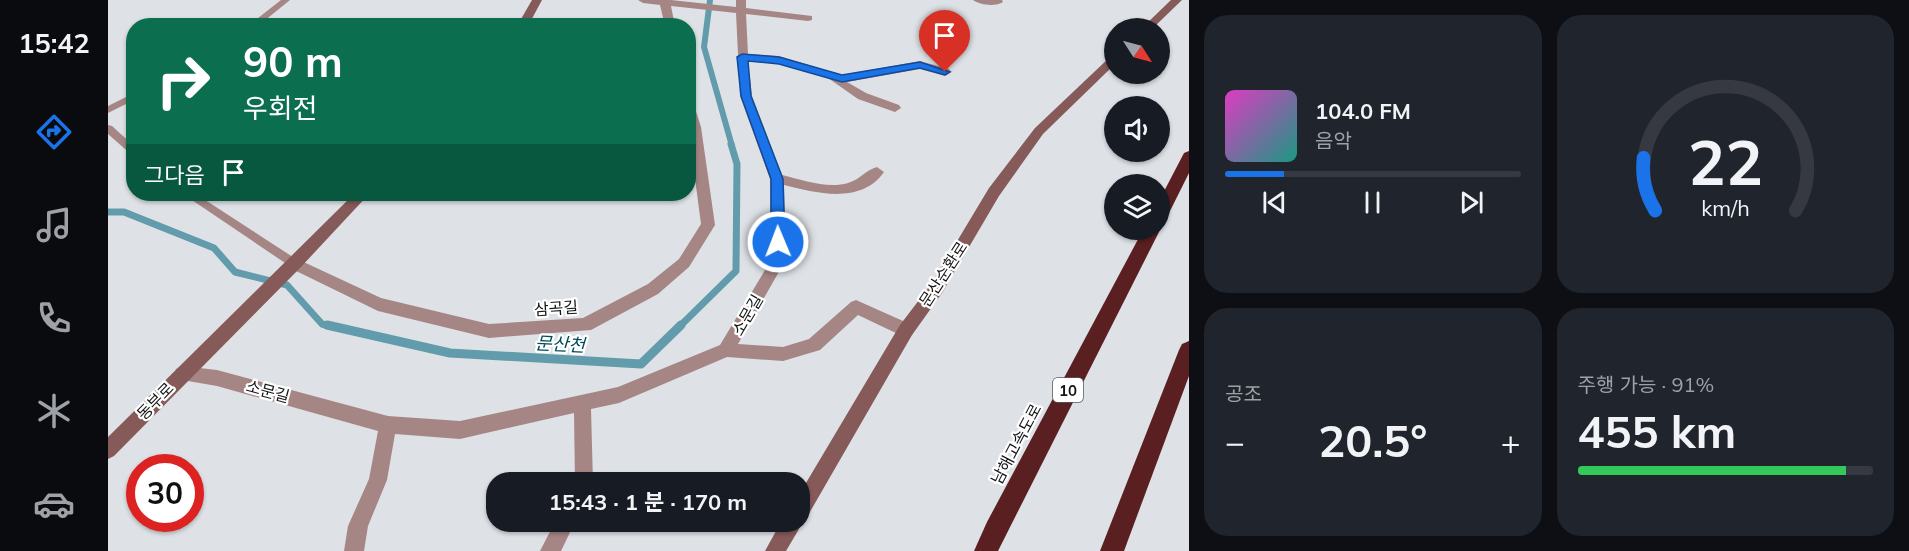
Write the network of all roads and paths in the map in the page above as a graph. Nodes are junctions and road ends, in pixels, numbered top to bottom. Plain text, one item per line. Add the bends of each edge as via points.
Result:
1 (286, 0) edge
2 (537, 0) edge
3 (643, 0) edge
4 (978, 0) edge
5 (1177, 0) edge
6 (664, 1) edge
7 (998, 2) dead end
8 (741, 5) edge
9 (262, 18) edge
10 (527, 18) edge
11 (668, 18) edge
12 (808, 18) dead end
13 (1158, 18) edge
14 (742, 57) junction
15 (1104, 69) edge
16 (945, 72) dead end
17 (830, 76) junction
18 (126, 100) edge
19 (895, 108) dead end
20 (108, 110) edge
21 (108, 128) edge
22 (126, 145) edge
23 (696, 152) edge
24 (1189, 157) edge
25 (877, 172) dead end
26 (777, 179) junction
27 (1170, 194) edge
28 (198, 201) edge
29 (355, 201) edge
30 (1146, 240) edge
31 (291, 268) junction
32 (906, 330) junction
33 (726, 350) junction
34 (1189, 350) edge
35 (182, 374) junction
36 (582, 402) junction
37 (388, 424) junction
38 (108, 450) edge
39 (585, 472) edge
40 (810, 493) edge
41 (560, 532) edge
42 (786, 532) edge
43 (354, 551) edge
44 (550, 551) edge
45 (775, 551) edge
46 (987, 551) edge
47 (1112, 551) edge

1 - 9 lane
2 - 10 main road
3 - 6 street
4 - 7 street
5 - 13 main road
6 - 8 street
6 - 11 street
8 - 12 street
8 - 14 street, 소문길
14 - 17 street via 779,60
14 - 26 street, 소문길 via 746,96
15 - 32 main road, 문산순환로 via 1039,131 994,192 937,288
16 - 17 street via 920,65 851,79
17 - 19 street via 862,96
18 - 20 lane
21 - 22 lane
23 - 31 street, 삼곡길 via 708,225 684,263 653,289 585,325 489,331 378,304
24 - 27 highway
25 - 26 street via 852,189 843,190
26 - 33 street, 소문길 via 778,261
28 - 31 lane
29 - 31 main road
30 - 46 highway, 남해고속도로 / 10
31 - 35 main road, 동부로
32 - 33 street, 소문길 via 856,307 813,345 783,354
32 - 40 main road, 문산순환로
33 - 36 street, 소문길 via 619,395
34 - 47 highway
35 - 37 street, 소문길 via 217,378
35 - 38 main road, 동부로
36 - 37 street, 소문길 via 460,430
36 - 39 street
37 - 43 street via 378,480 358,526
41 - 44 street
42 - 45 main road

